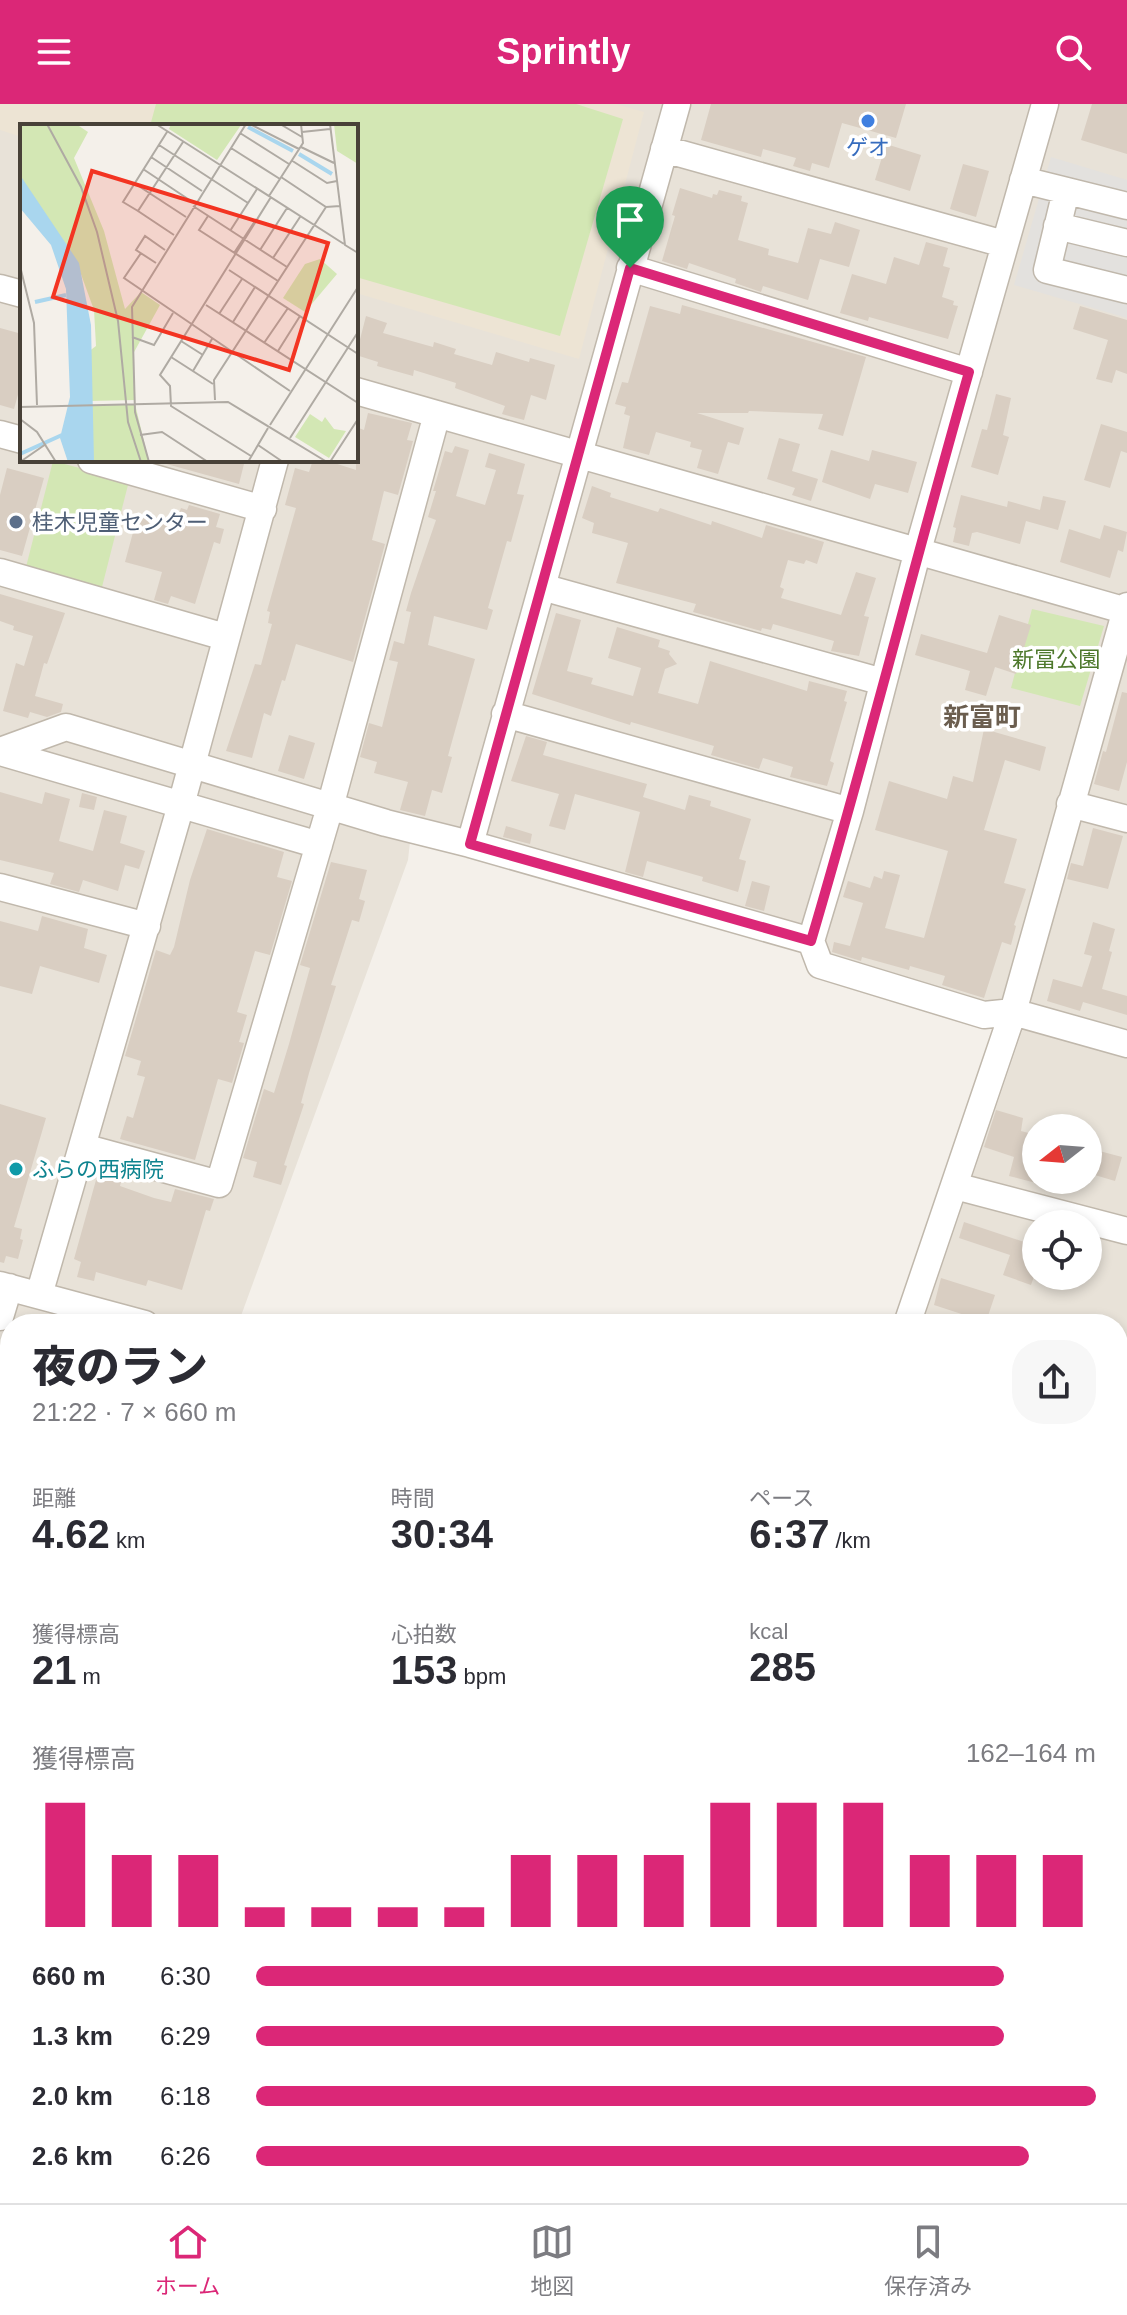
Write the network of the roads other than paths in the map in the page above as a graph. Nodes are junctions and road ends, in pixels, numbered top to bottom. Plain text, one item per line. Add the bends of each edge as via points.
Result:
1 (677, 104) edge
2 (1045, 104) edge
3 (664, 149) junction
4 (1023, 180) junction
5 (1066, 191) junction
6 (1127, 206) edge
7 (1057, 226) junction
8 (1004, 244) junction
9 (1127, 245) edge
10 (630, 268) junction
11 (0, 288) edge
12 (1122, 289) edge
13 (20, 293) edge
14 (969, 372) junction
15 (358, 392) edge
16 (437, 414) junction
17 (0, 434) edge
18 (20, 439) edge
19 (578, 454) junction
20 (98, 462) edge
21 (275, 462) edge
22 (263, 509) junction
23 (918, 550) junction
24 (0, 572) edge
25 (542, 587) junction
26 (1127, 609) edge
27 (225, 637) junction
28 (883, 682) junction
29 (505, 714) junction
30 (0, 751) edge
31 (192, 766) junction
32 (1070, 804) junction
33 (181, 805) junction
34 (330, 807) junction
35 (850, 811) junction
36 (1127, 819) edge
37 (470, 844) junction
38 (319, 845) junction
39 (0, 887) edge
40 (147, 926) junction
41 (811, 941) junction
42 (1013, 1012) junction
43 (1127, 1044) edge
44 (83, 1147) junction
45 (955, 1186) junction
46 (1127, 1231) edge
47 (4, 1286) edge
48 (39, 1295) junction
49 (0, 1314) edge
50 (108, 1314) edge
51 (910, 1314) edge

1 - 3 street
2 - 4 street
3 - 8 street
3 - 10 street
4 - 5 street
4 - 8 street
5 - 6 street
5 - 7 street
7 - 9 street
7 - 12 street via 1047,270
8 - 14 street
9 - 12 street
10 - 14 street
10 - 19 street
11 - 13 street
14 - 23 street
15 - 16 street
16 - 19 street
16 - 34 street
17 - 18 street
19 - 23 street
19 - 25 street
20 - 22 street
21 - 22 street
22 - 27 street
23 - 26 street
23 - 28 street
24 - 27 street
25 - 28 street
25 - 29 street
26 - 32 street
27 - 31 street
28 - 35 street
29 - 35 street
29 - 37 street
30 - 31 street via 66,727
30 - 33 street
31 - 33 street
31 - 34 street
32 - 36 street
32 - 42 street
33 - 38 street
33 - 40 street
34 - 37 street
34 - 38 street
35 - 41 street
37 - 41 street
38 - 44 street via 219,1184
39 - 40 street
40 - 44 street
41 - 42 street via 820,965 984,1015
42 - 43 street
42 - 45 street
44 - 48 street
45 - 46 street
45 - 51 street
47 - 48 street
47 - 49 street
48 - 50 street

